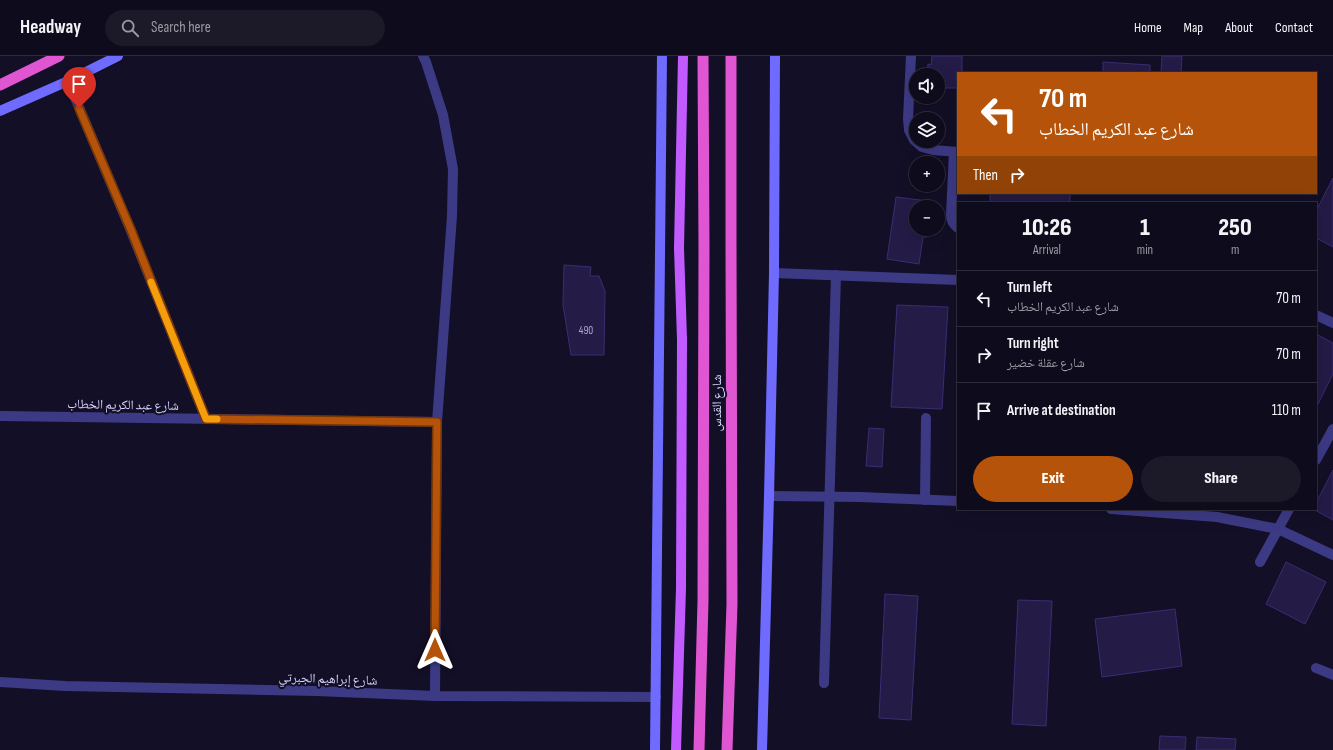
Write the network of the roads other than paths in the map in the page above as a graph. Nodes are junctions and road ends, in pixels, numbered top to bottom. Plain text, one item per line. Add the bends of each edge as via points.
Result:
1 (59, 56) edge
2 (118, 56) edge
3 (423, 56) edge
4 (662, 56) edge
5 (682, 56) edge
6 (703, 56) edge
7 (731, 56) edge
8 (775, 56) edge
9 (911, 56) edge
10 (68, 81) junction
11 (0, 85) edge
12 (0, 111) edge
13 (956, 152) edge
14 (957, 227) edge
15 (774, 273) junction
16 (836, 275) junction
17 (957, 280) edge
18 (1317, 315) edge
19 (1333, 323) edge
20 (0, 416) edge
21 (926, 418) dead end
22 (206, 419) junction
23 (437, 422) junction
24 (1333, 429) edge
25 (1317, 458) edge
26 (769, 496) junction
27 (830, 497) junction
28 (925, 500) junction
29 (957, 501) edge
30 (1138, 510) edge
31 (1288, 510) edge
32 (1217, 513) edge
33 (1278, 529) junction
34 (1333, 555) edge
35 (1260, 562) dead end
36 (1316, 668) dead end
37 (1333, 675) edge
38 (0, 682) edge
39 (824, 683) dead end
40 (435, 696) junction
41 (656, 697) junction
42 (655, 750) edge
43 (676, 750) edge
44 (699, 750) edge
45 (727, 750) edge
46 (762, 750) edge

1 - 11 highway
2 - 10 main road
3 - 23 street via 443,115 453,169
4 - 41 main road
5 - 43 main road via 679,248 682,340 681,581
6 - 44 highway, شارع القدس via 703,585
7 - 45 highway, شارع القدس via 732,604
8 - 15 main road
9 - 13 street via 909,130 914,140 922,147
10 - 12 main road
10 - 22 street via 131,230
13 - 14 street via 951,220
15 - 16 street
15 - 26 main road
16 - 17 street
16 - 27 street
18 - 19 street
20 - 22 street, شارع عبد الكريم الخطاب
21 - 28 street
22 - 23 street, شارع عبد الكريم الخطاب
23 - 40 street
24 - 25 street
26 - 27 street
26 - 46 main road
27 - 28 street
27 - 39 street
28 - 29 street
30 - 32 street
31 - 33 street
32 - 33 street
33 - 34 street
33 - 35 street
36 - 37 street
38 - 40 street, شارع إبراهيم الجبرتي
40 - 41 street, شارع إبراهيم الجبرتي
41 - 42 main road

